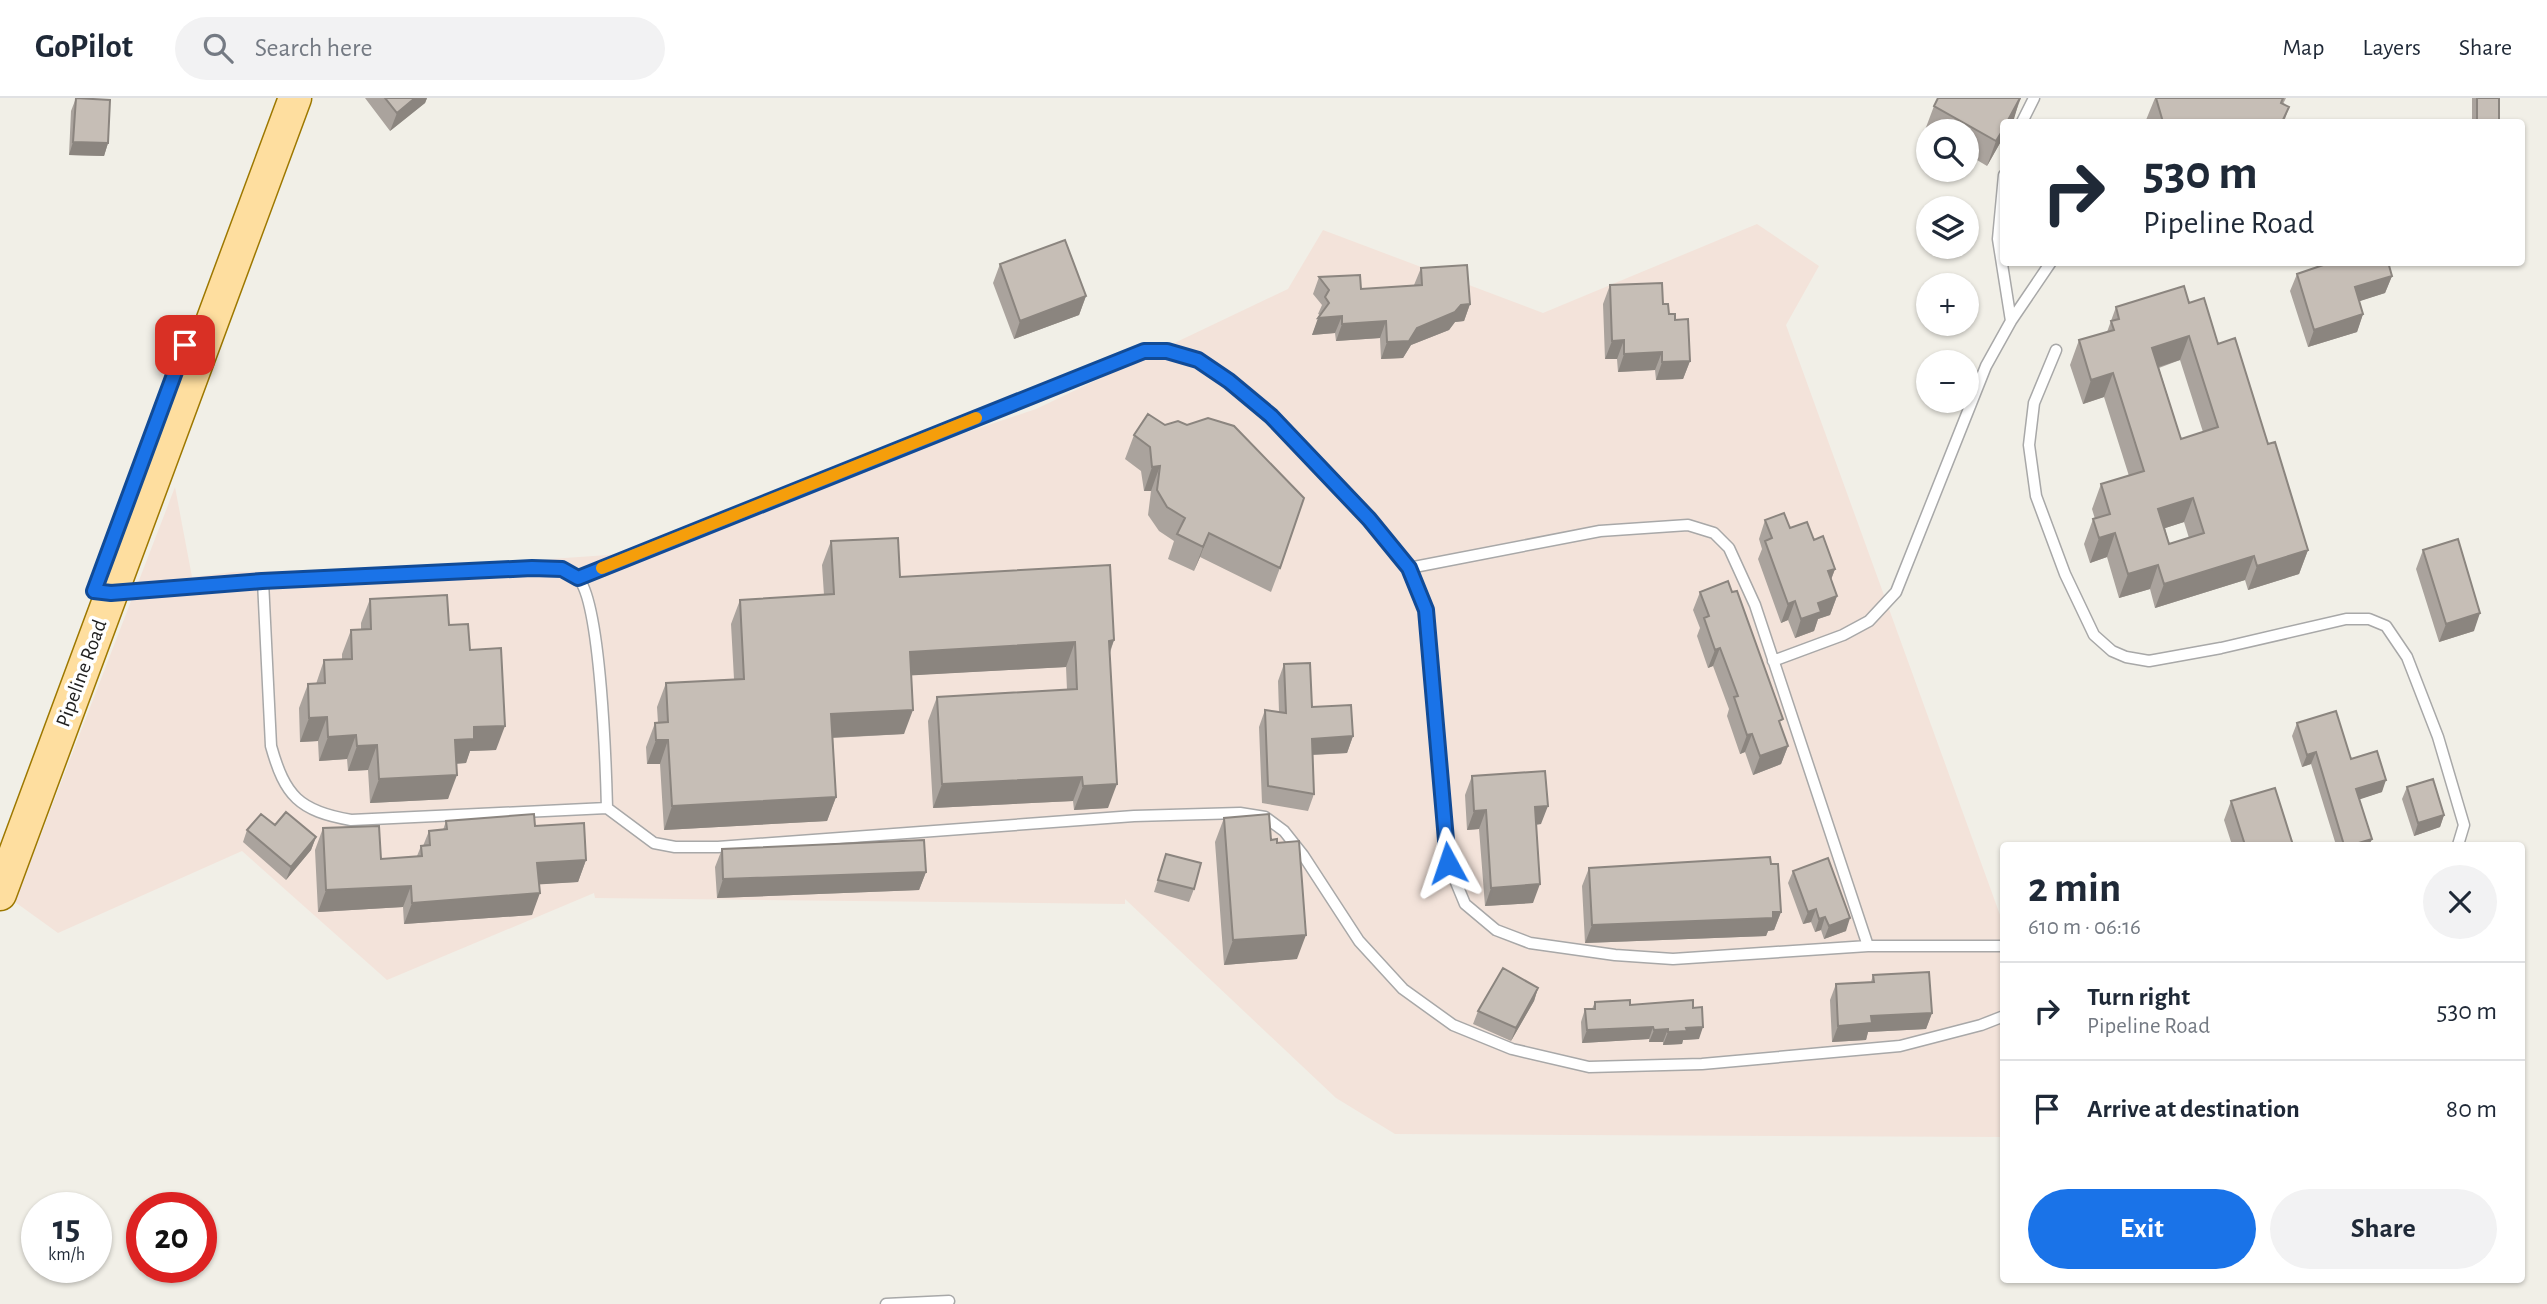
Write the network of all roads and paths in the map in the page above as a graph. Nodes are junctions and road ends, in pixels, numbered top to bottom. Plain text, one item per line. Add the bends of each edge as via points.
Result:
1 (277, 98) edge
2 (295, 98) edge
3 (2034, 98) edge
4 (2024, 119) edge
5 (2000, 218) edge
6 (2000, 255) edge
7 (2001, 266) edge
8 (2048, 266) edge
9 (2011, 321) junction
10 (2056, 350) dead end
11 (1409, 568) junction
12 (578, 578) junction
13 (262, 581) junction
14 (102, 592) junction
15 (1773, 660) junction
16 (607, 808) junction
17 (2459, 842) edge
18 (4, 855) edge
19 (0, 894) edge
20 (1868, 946) junction
21 (2000, 946) edge
22 (2000, 1018) edge
23 (949, 1301) dead end
24 (886, 1304) edge

1 - 14 main road, Pipeline Road
2 - 14 main road, Pipeline Road
3 - 4 lane
5 - 6 lane
7 - 9 lane
8 - 9 lane
9 - 15 lane via 1986,366 1896,592 1870,621
10 - 17 lane via 2034,403 2029,445 2032,470 2036,496 2065,574 2094,635 2112,651 2149,661 2346,619 2386,626 2407,657 2438,737 2463,825
11 - 12 lane via 1271,416 1229,381 1198,360 1167,351 1144,351
11 - 15 lane via 1600,531 1688,525 1714,534 1729,548
11 - 20 lane via 1426,610 1448,863 1465,904 1496,930 1531,943 1673,959
12 - 13 lane via 562,569 532,568
12 - 16 lane via 587,594 596,645
13 - 14 lane
13 - 16 lane via 271,746 291,794 306,804 324,815 351,820
14 - 18 main road, Pipeline Road
15 - 20 lane
16 - 22 lane via 654,843 675,848 1134,816 1240,813 1265,817 1284,831 1359,941 1403,989 1453,1025 1512,1049 1589,1067 1702,1065 1900,1046
18 - 19 main road, Pipeline Road
20 - 21 lane
23 - 24 lane

